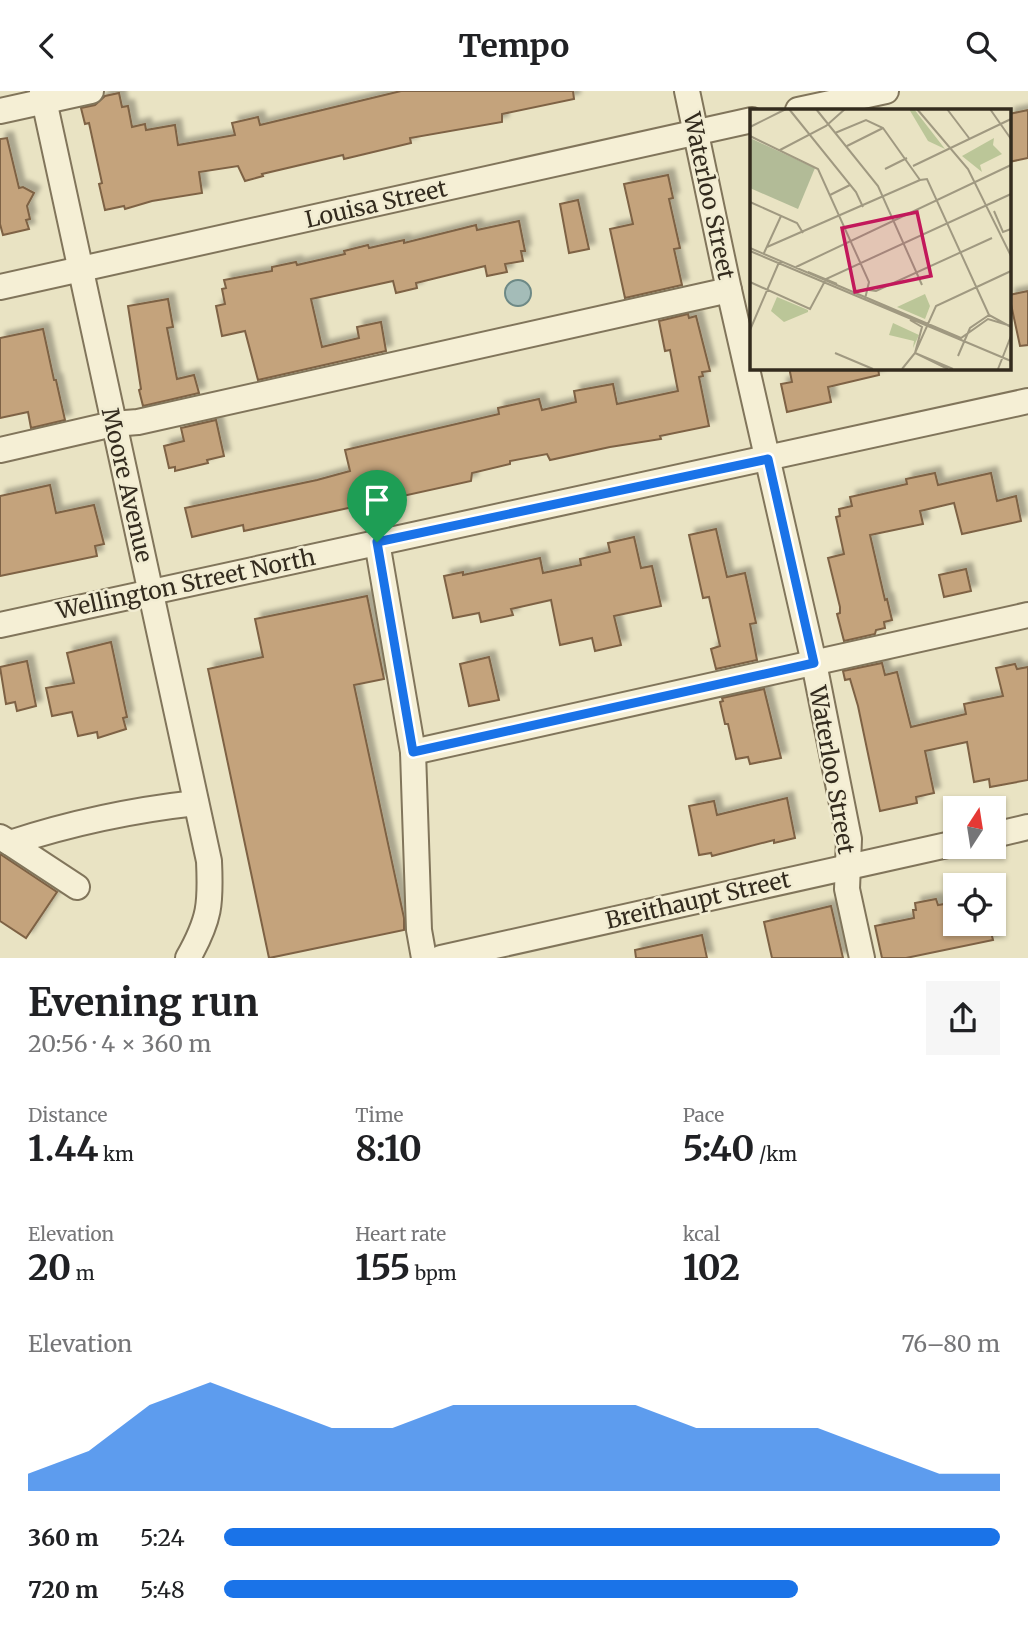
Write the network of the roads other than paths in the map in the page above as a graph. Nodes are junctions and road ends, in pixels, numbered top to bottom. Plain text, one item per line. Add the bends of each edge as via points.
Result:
1 (91, 91) edge
2 (687, 91) edge
3 (886, 91) edge
4 (43, 96) edge
5 (803, 109) edge
6 (0, 111) edge
7 (750, 120) edge
8 (696, 133) junction
9 (81, 270) junction
10 (0, 288) edge
11 (729, 290) junction
12 (1028, 401) edge
13 (113, 424) junction
14 (0, 450) edge
15 (768, 459) junction
16 (377, 542) junction
17 (151, 591) junction
18 (1028, 615) edge
19 (0, 625) edge
20 (814, 663) junction
21 (413, 752) junction
22 (196, 803) junction
23 (1028, 827) edge
24 (1006, 832) edge
25 (5, 840) edge
26 (943, 846) edge
27 (848, 867) junction
28 (77, 887) dead end
29 (478, 954) edge
30 (188, 958) edge
31 (424, 958) edge
32 (441, 958) edge
33 (862, 958) edge

1 - 4 street
2 - 8 street, Waterloo Street
3 - 5 street
4 - 6 street
4 - 9 street, Moore Avenue
7 - 8 street, Louisa Street
8 - 9 street, Louisa Street
8 - 11 street, Waterloo Street
9 - 10 street, Louisa Street
9 - 13 street, Moore Avenue
11 - 13 street
11 - 15 street, Waterloo Street
12 - 15 street, Wellington Street North
13 - 14 street
13 - 17 street, Moore Avenue
15 - 16 street, Wellington Street North
15 - 20 street, Waterloo Street
16 - 17 street, Wellington Street North
16 - 21 street
17 - 19 street, Wellington Street North
17 - 22 street, Moore Avenue
18 - 20 street
20 - 21 street
20 - 27 street, Waterloo Street via 849,839
21 - 31 street
22 - 25 street via 147,808
22 - 30 street, Moore Avenue via 209,861 211,904 204,931
23 - 24 street
25 - 28 street
26 - 27 street, Breithaupt Street
27 - 29 street, Breithaupt Street
27 - 33 street, Waterloo Street via 847,889
29 - 32 street, Breithaupt Street

